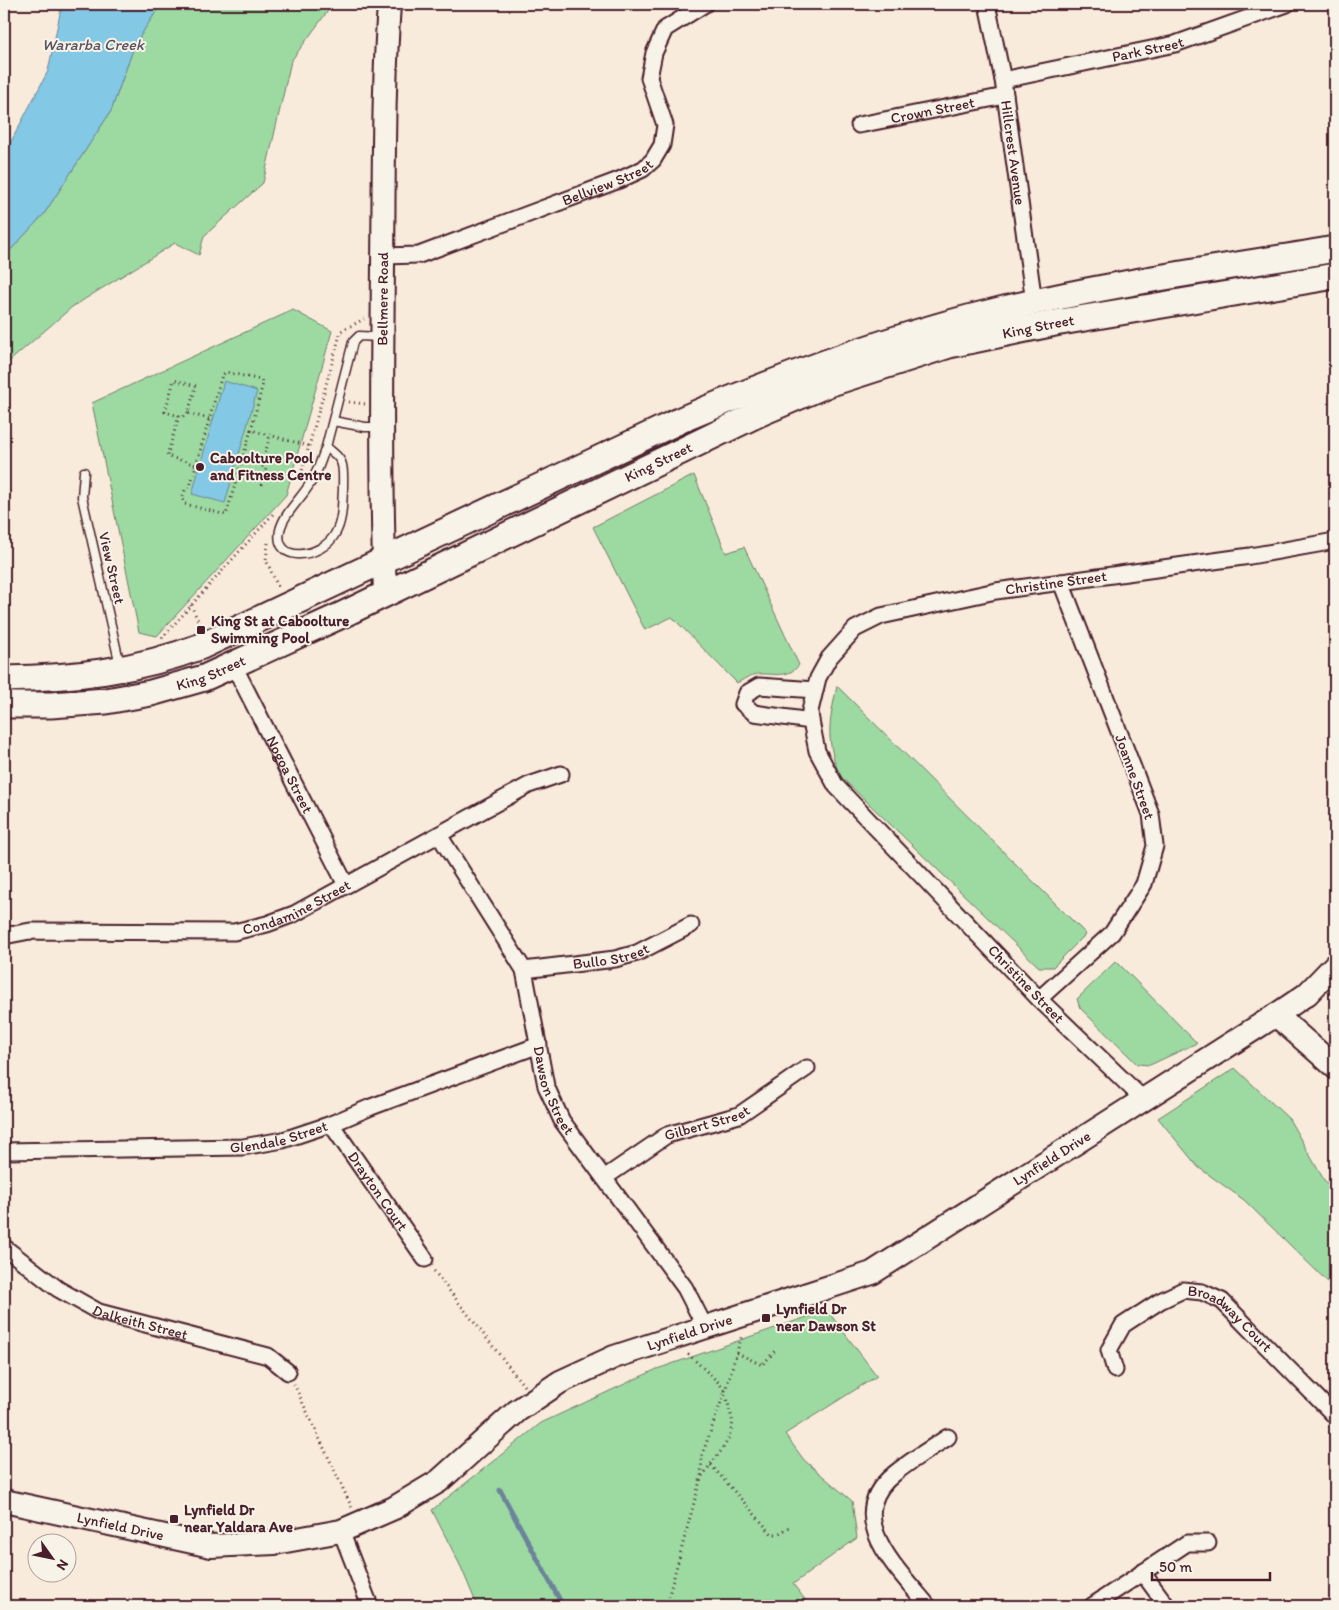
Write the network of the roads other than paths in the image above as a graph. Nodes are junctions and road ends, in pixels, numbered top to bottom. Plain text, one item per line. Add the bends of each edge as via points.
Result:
1 (389, 4) edge
2 (705, 4) edge
3 (987, 4) edge
4 (1287, 4) edge
5 (1003, 80) junction
6 (1005, 96) junction
7 (860, 125) dead end
8 (1335, 249) edge
9 (383, 256) junction
10 (1335, 276) edge
11 (1034, 302) junction
12 (382, 338) junction
13 (333, 421) junction
14 (382, 427) junction
15 (326, 447) junction
16 (84, 472) dead end
17 (1335, 541) edge
18 (384, 562) junction
19 (1061, 582) junction
20 (386, 594) junction
21 (234, 666) junction
22 (121, 670) junction
23 (4, 679) edge
24 (815, 690) junction
25 (4, 705) edge
26 (811, 721) junction
27 (561, 774) dead end
28 (439, 835) junction
29 (346, 885) junction
30 (691, 925) dead end
31 (4, 936) edge
32 (1335, 964) edge
33 (524, 970) junction
34 (1039, 999) junction
35 (1276, 1015) junction
36 (539, 1045) junction
37 (1335, 1067) edge
38 (807, 1068) dead end
39 (1143, 1099) junction
40 (331, 1124) junction
41 (4, 1151) edge
42 (604, 1178) junction
43 (4, 1247) edge
44 (425, 1259) road end
45 (705, 1327) junction
46 (1115, 1370) dead end
47 (288, 1372) road end
48 (1335, 1416) edge
49 (948, 1437) dead end
50 (4, 1501) edge
51 (341, 1531) junction
52 (1208, 1543) dead end
53 (1142, 1572) junction
54 (370, 1606) edge
55 (928, 1606) edge
56 (1092, 1606) edge
57 (1167, 1606) edge

1 - 9 street, Bellmere Road
2 - 9 street, Bellview Street via 665,29 654,53 649,78 665,125 662,145 653,160 619,180 420,255
3 - 5 street, Hillcrest Avenue
4 - 5 street, Park Street via 1175,44
5 - 6 street, Hillcrest Avenue
6 - 7 street, Crown Street
6 - 11 street, Hillcrest Avenue
8 - 11 main road, King Street
9 - 12 street, Bellmere Road
10 - 20 main road, King Street via 1006,332 893,362 828,384 758,414
11 - 18 main road, King Street via 866,348 755,388 683,419
12 - 13 lane via 359,336 353,342
12 - 14 street, Bellmere Road
13 - 14 lane
13 - 15 lane
14 - 18 street, Bellmere Road
15 - 15 lane via 344,465 340,524 328,544 319,550 300,555 291,553 283,548 280,541 283,523 312,481
16 - 22 lane, View Street via 82,497
17 - 19 street, Christine Street
18 - 20 street, Bellmere Road
18 - 22 main road, King Street via 202,646
19 - 24 street, Christine Street via 996,591 881,616 855,629 829,658
19 - 34 street, Joanne Street via 1151,814 1155,846 1144,884 1112,933
20 - 21 main road, King Street
21 - 25 main road, King Street via 179,686 106,701
21 - 29 street, Nogoa Street
22 - 23 main road, King Street via 90,675
24 - 26 street, Christine Street
24 - 26 street via 759,686 748,692 742,704 754,713
26 - 34 street, Christine Street via 817,751 836,786
27 - 28 street, Condamine Street via 529,785
28 - 29 street, Condamine Street
28 - 33 street, Dawson Street
29 - 31 street, Condamine Street via 294,914 234,932 30,931
30 - 33 street, Bullo Street via 630,955
32 - 35 street, Lynfield Drive via 1307,994
33 - 36 street, Dawson Street
34 - 39 street, Christine Street
35 - 37 street
35 - 39 street, Lynfield Drive
36 - 40 street, Glendale Street
36 - 42 street, Dawson Street via 552,1103
38 - 42 street, Gilbert Street via 739,1115 667,1135
39 - 45 street, Lynfield Drive via 872,1273
40 - 41 street, Glendale Street via 283,1140 243,1147
40 - 44 street, Drayton Court
42 - 45 street, Dawson Street via 685,1288
43 - 47 street, Dalkeith Street via 58,1289 99,1312 268,1356
45 - 51 street, Lynfield Drive via 614,1357 533,1398 439,1480 394,1508
46 - 48 street, Broadway Court via 1109,1350 1123,1325 1183,1290 1202,1292 1222,1301
49 - 55 street via 893,1475 876,1494 871,1517 881,1548
50 - 51 street, Lynfield Drive via 211,1546 275,1543
51 - 54 street
52 - 53 street via 1187,1543
53 - 56 street
53 - 57 street

